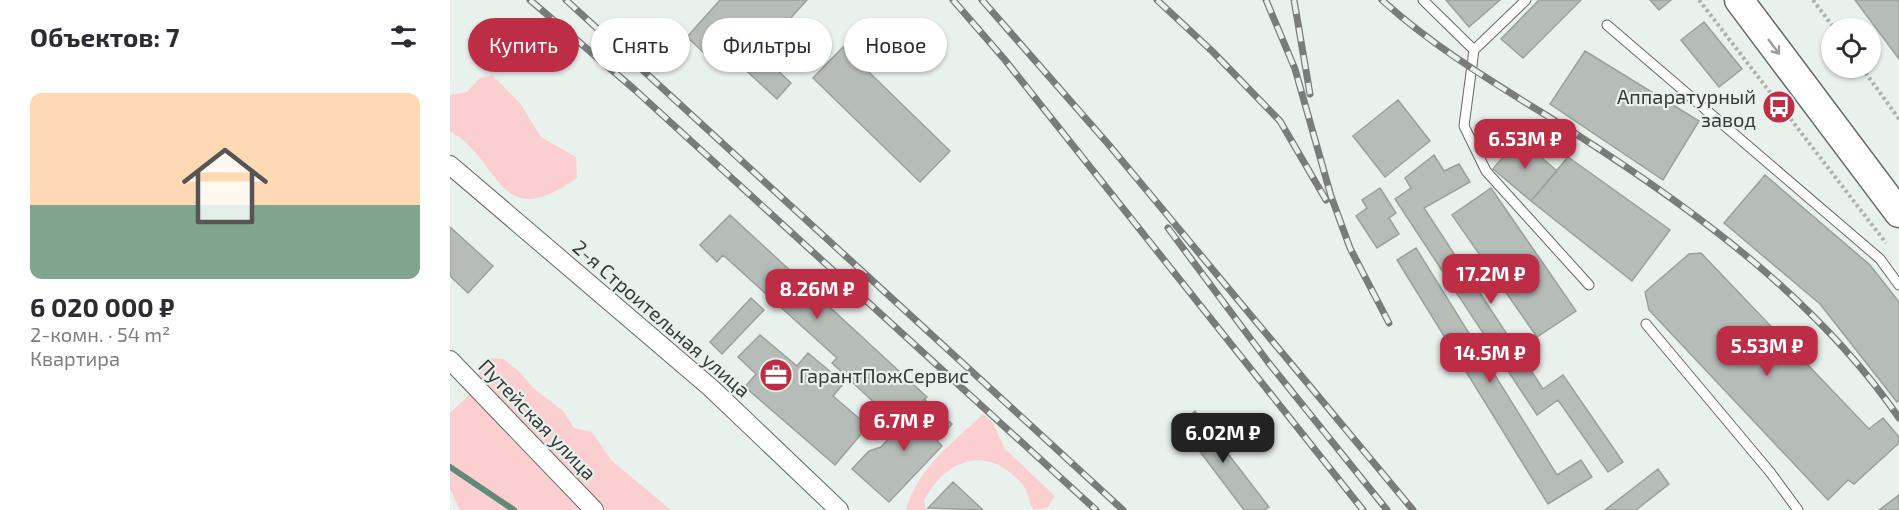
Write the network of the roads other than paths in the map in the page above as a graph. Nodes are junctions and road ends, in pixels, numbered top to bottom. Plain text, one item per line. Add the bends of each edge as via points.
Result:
1 (1423, 0) edge
2 (1526, 0) edge
3 (1739, 0) edge
4 (1607, 26) dead end
5 (1474, 50) junction
6 (450, 165) edge
7 (1899, 213) edge
8 (1589, 285) dead end
9 (1899, 285) edge
10 (1646, 324) dead end
11 (450, 360) edge
12 (594, 510) edge
13 (839, 510) edge
14 (1798, 510) edge

1 - 5 lane
2 - 5 lane
3 -> 7 main road
4 - 9 lane via 1880,259
5 - 8 lane via 1464,126 1486,171
6 - 13 street, 2-я Строительная улица via 711,388
10 - 14 lane
11 - 12 street, Путейская улица

